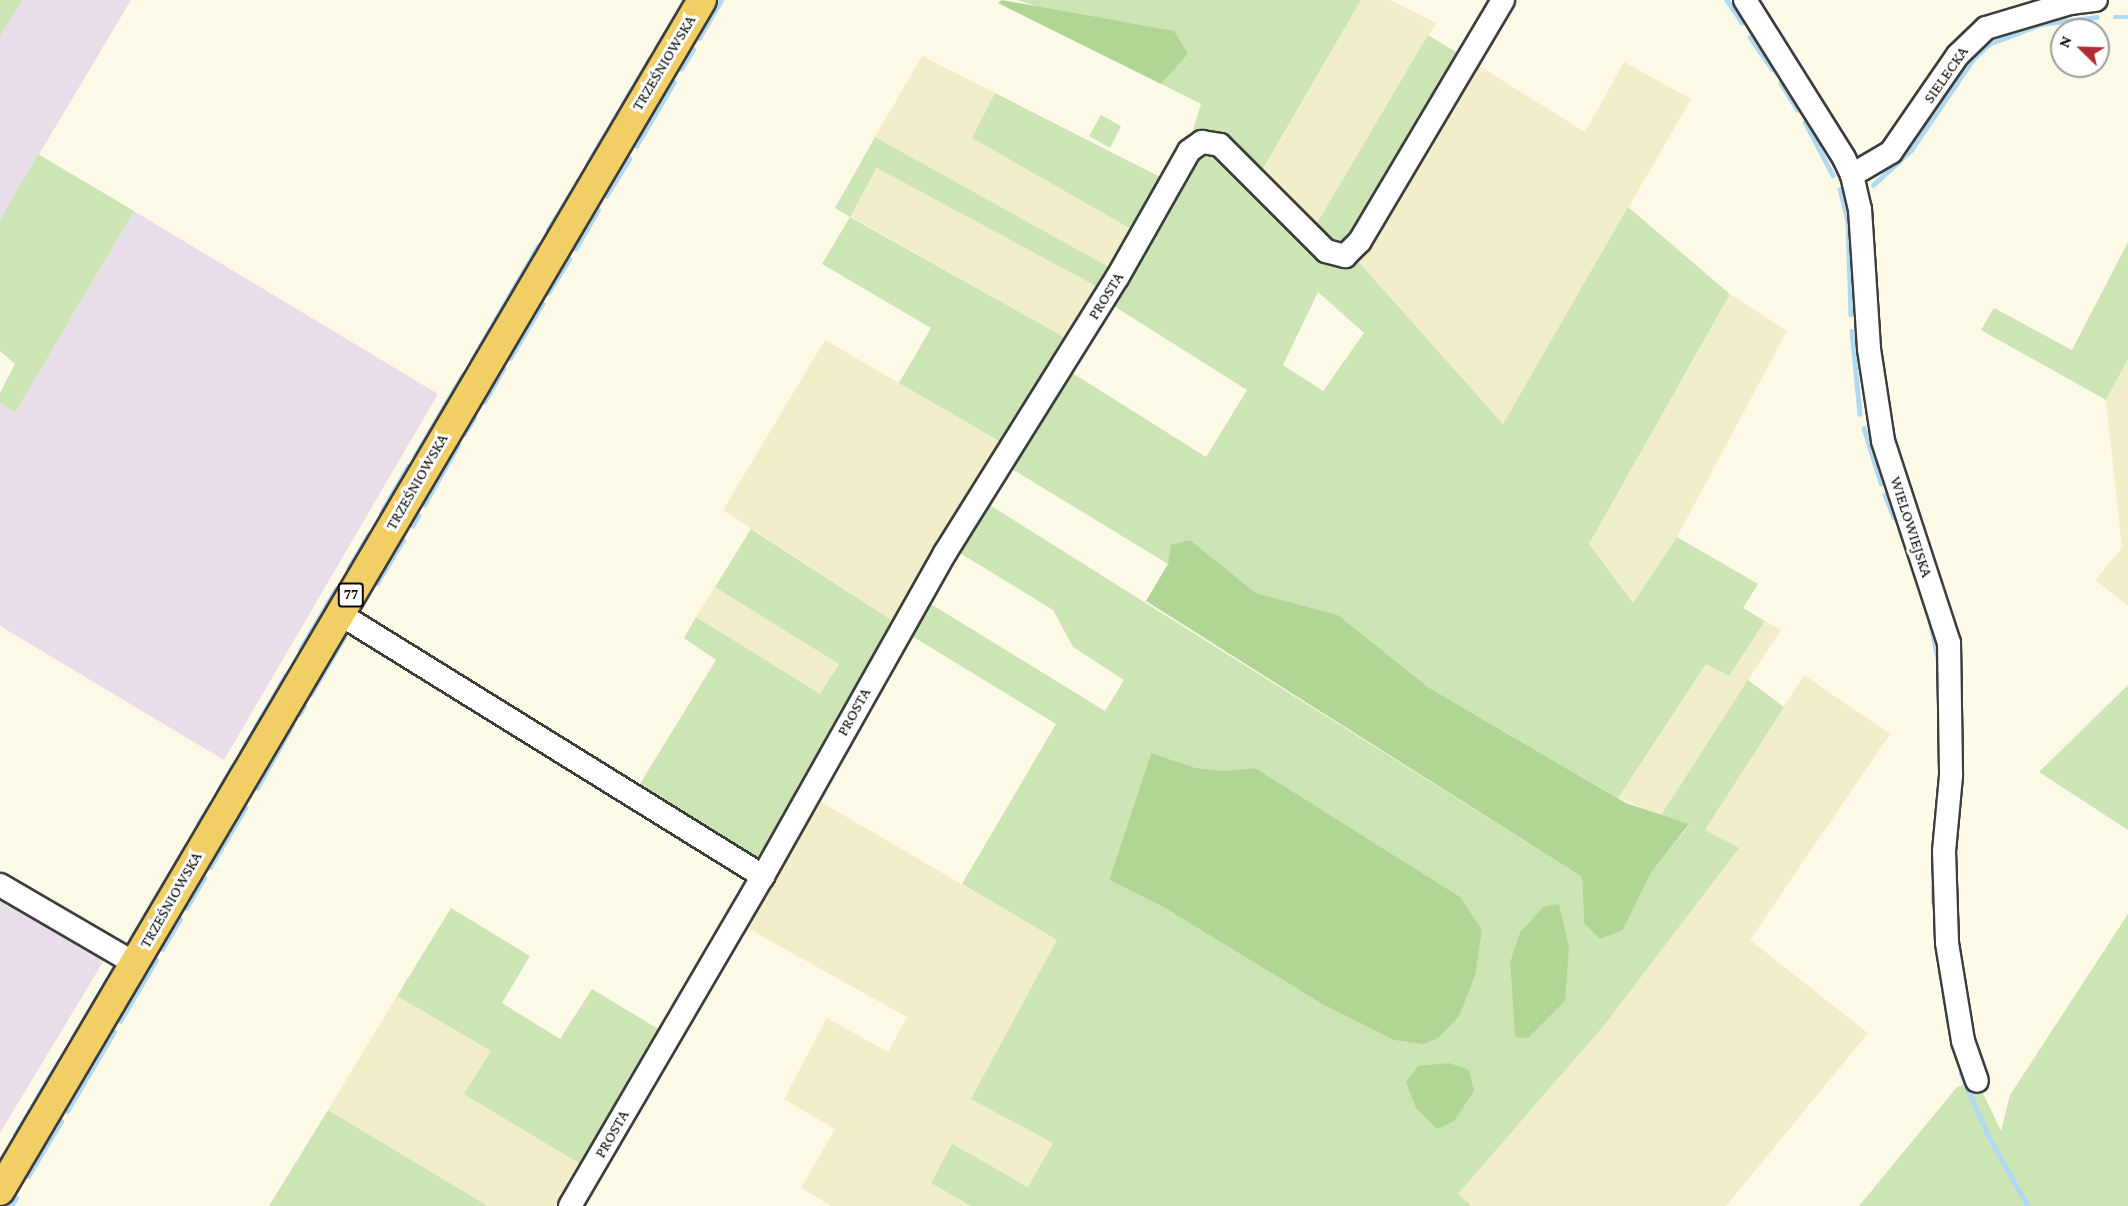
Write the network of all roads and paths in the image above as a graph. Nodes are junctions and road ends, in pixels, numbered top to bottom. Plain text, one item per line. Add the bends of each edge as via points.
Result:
1 (702, 0) edge
2 (1503, 0) edge
3 (1745, 0) edge
4 (2096, 0) edge
5 (1852, 176) junction
6 (340, 614) junction
7 (763, 876) junction
8 (0, 885) edge
9 (134, 963) junction
10 (1977, 1081) dead end
11 (0, 1191) edge
12 (570, 1206) edge

1 - 6 main road, TRZEŚNIOWSKA / 77
2 - 7 street, PROSTA via 1360,241 1345,256 1326,251 1220,145 1202,142 1189,150 1117,278 945,553
3 - 5 street, WIELOWIEJSKA
4 - 5 street, SIELECKA via 2070,3 1986,28 1958,55 1891,152
5 - 10 street, WIELOWIEJSKA via 1860,209 1869,349 1882,441 1949,643 1951,776 1944,851 1947,943 1963,1041
6 - 7 street
6 - 9 main road, TRZEŚNIOWSKA / 77
7 - 12 street, PROSTA
8 - 9 street, TRZEŚNIOWSKA
9 - 11 main road, TRZEŚNIOWSKA / 77

